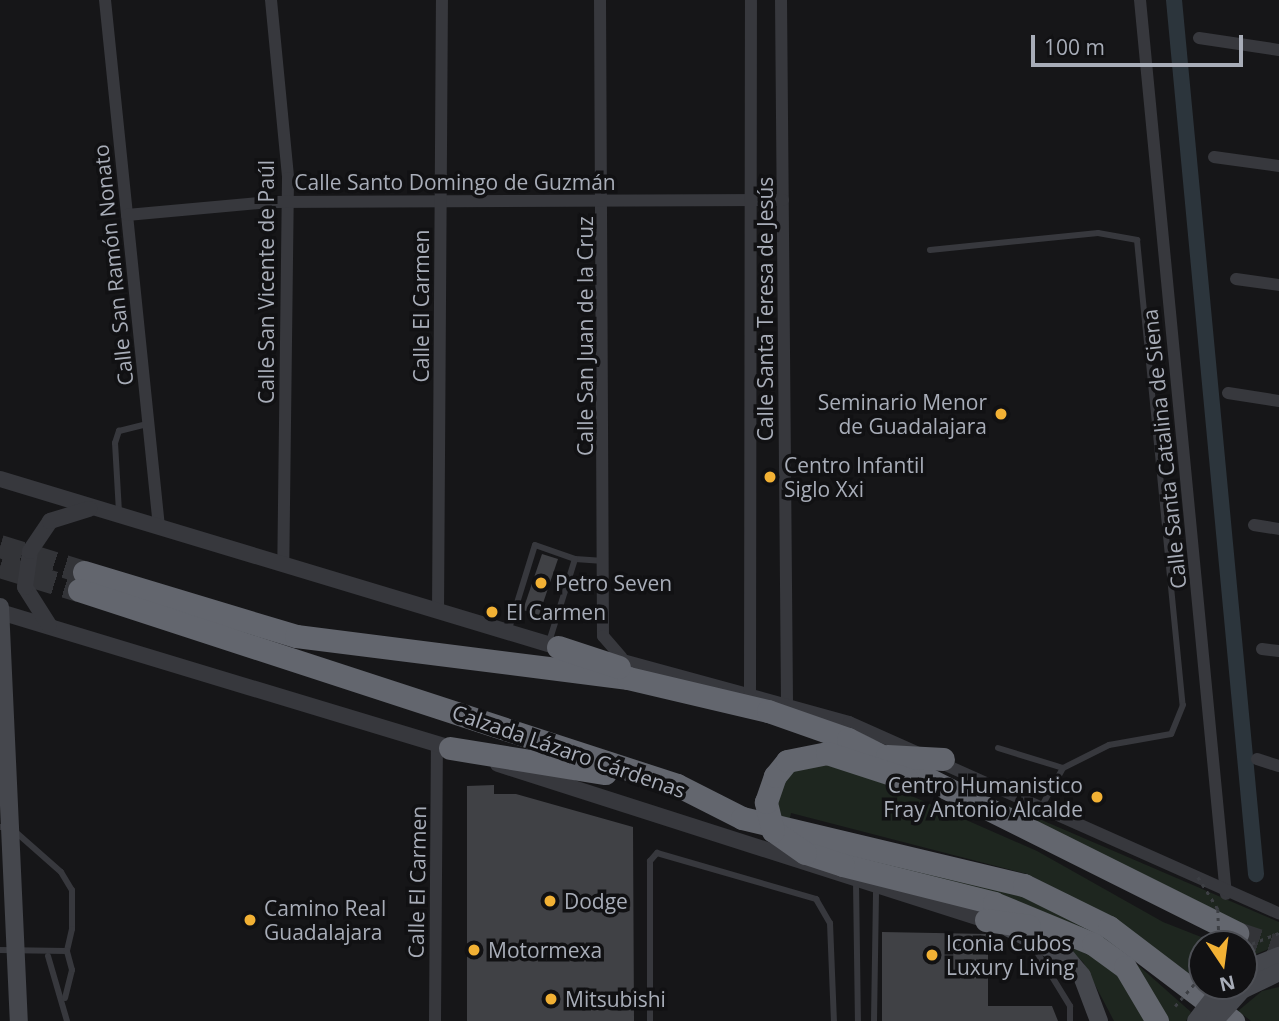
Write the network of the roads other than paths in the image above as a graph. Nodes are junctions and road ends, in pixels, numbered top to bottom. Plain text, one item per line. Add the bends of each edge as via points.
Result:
1 (105, 0) edge
2 (271, 0) edge
3 (442, 0) edge
4 (600, 0) edge
5 (751, 0) edge
6 (781, 0) edge
7 (1140, 0) edge
8 (1199, 38) dead end
9 (1279, 50) edge
10 (1214, 157) dead end
11 (1279, 166) edge
12 (749, 200) junction
13 (783, 200) junction
14 (441, 201) junction
15 (603, 201) junction
16 (287, 202) junction
17 (127, 215) junction
18 (930, 250) dead end
19 (1236, 279) dead end
20 (1279, 285) edge
21 (1228, 393) dead end
22 (1279, 401) edge
23 (148, 424) junction
24 (0, 479) edge
25 (95, 508) junction
26 (119, 514) junction
27 (1254, 525) dead end
28 (159, 527) junction
29 (1279, 529) edge
30 (575, 559) junction
31 (605, 561) junction
32 (283, 565) junction
33 (0, 610) edge
34 (438, 612) junction
35 (52, 628) junction
36 (508, 633) junction
37 (553, 646) junction
38 (1262, 649) dead end
39 (1279, 652) edge
40 (628, 660) junction
41 (750, 691) junction
42 (702, 692) junction
43 (788, 701) junction
44 (444, 746) junction
45 (998, 748) dead end
46 (881, 756) junction
47 (943, 759) junction
48 (1257, 760) dead end
49 (1279, 766) edge
50 (1063, 768) junction
51 (677, 785) junction
52 (969, 803) junction
53 (1043, 804) junction
54 (5, 827) edge
55 (850, 874) junction
56 (876, 888) junction
57 (1226, 894) junction
58 (951, 909) junction
59 (1279, 913) edge
60 (986, 920) junction
61 (1016, 930) junction
62 (1212, 930) tunnel mouth
63 (1093, 944) junction
64 (0, 950) edge
65 (67, 951) junction
66 (19, 953) junction
67 (48, 956) junction
68 (1279, 956) edge
69 (1258, 964) edge
70 (1279, 972) edge
71 (65, 998) junction
72 (1212, 1000) edge
73 (1166, 1013) edge
74 (19, 1021) edge
75 (67, 1021) edge
76 (435, 1021) edge
77 (650, 1021) edge
78 (834, 1021) edge
79 (858, 1021) edge
80 (874, 1021) edge
81 (1070, 1021) edge
82 (1099, 1021) edge
83 (1196, 1021) edge
84 (1214, 1021) edge
85 (1233, 1021) edge

1 - 17 street, Calle San Ramón Nonato
2 - 16 street, Calle San Vicente de Paúl
3 - 14 street, Calle El Carmen
4 - 15 street, Calle San Juan de la Cruz
5 - 12 street, Calle Santa Teresa de Jesús
6 - 13 street, Calle Santa Teresa de Jesús
7 - 57 street, Calle Santa Catalina de Siena
8 - 9 street
10 - 11 street
12 - 13 street, Calle Santo Domingo de Guzmán
12 - 15 street, Calle Santo Domingo de Guzmán
12 - 41 street, Calle Santa Teresa de Jesús
13 - 43 street, Calle Santa Teresa de Jesús
14 - 15 street, Calle Santo Domingo de Guzmán
14 - 16 street, Calle Santo Domingo de Guzmán
14 - 34 street, Calle El Carmen
15 - 31 street, Calle San Juan de la Cruz
16 - 17 street, Calle Santo Domingo de Guzmán
16 - 32 street, Calle San Vicente de Paúl
17 - 23 street, Calle San Ramón Nonato
18 - 50 lane via 1098,233 1138,240 1183,705 1171,734 1109,745
19 - 20 street
21 - 22 street
23 - 26 lane via 119,431 115,443
23 - 28 street, Calle San Ramón Nonato
24 - 25 street
25 - 26 street
25 - 35 street via 50,521 30,551 29,599
26 - 28 street
27 - 29 street
28 - 32 street
30 - 31 lane
30 - 36 lane via 535,545
30 - 37 lane
31 - 40 street, Calle San Juan de la Cruz via 603,636 612,653
32 - 34 street
33 - 35 street, Calzada Lázaro Cárdenas
33 - 54 main road
34 - 36 street
35 - 44 street, Calzada Lázaro Cárdenas
36 - 37 street
37 - 40 street
37 - 42 highway
38 - 39 street
40 - 41 street
41 - 43 street
42 - 46 highway, Calzada Lázaro Cárdenas via 848,739
42 - 51 highway, Calzada Lázaro Cárdenas via 296,636 81,581
43 - 47 street
44 - 51 highway
44 - 55 street, Calzada Lázaro Cárdenas
44 - 76 street, Calle El Carmen
45 - 50 lane
46 - 47 highway
46 - 52 highway, Calzada Lázaro Cárdenas
47 - 53 street
48 - 49 street
50 - 53 lane
51 - 85 highway, Calzada Lázaro Cárdenas via 742,818 1024,885 1109,928
52 - 55 highway, bridge via 827,753 787,761 775,776 766,803 773,831 805,853
52 - 62 highway, Calzada Lázaro Cárdenas
53 - 57 street
54 - 65 lane via 72,890
54 - 66 main road
55 - 56 street, Calzada Lázaro Cárdenas
55 - 58 highway
55 - 63 highway via 994,904
55 - 79 lane
56 - 58 street, Calzada Lázaro Cárdenas
56 - 80 lane
57 - 59 street
58 - 60 street, Calzada Lázaro Cárdenas
60 - 61 main road
60 - 63 highway
61 - 81 lane via 1039,952 1070,1006
61 - 82 main road via 1067,958 1082,976
63 - 73 highway via 1125,967
64 - 66 lane
65 - 67 lane
65 - 71 lane via 72,970
66 - 67 lane
66 - 74 main road
67 - 71 lane
68 - 69 main road
70 - 84 main road, bridge via 1242,990
71 - 75 lane
72 - 83 main road, bridge
77 - 78 lane via 650,861 663,853 816,899 830,923

